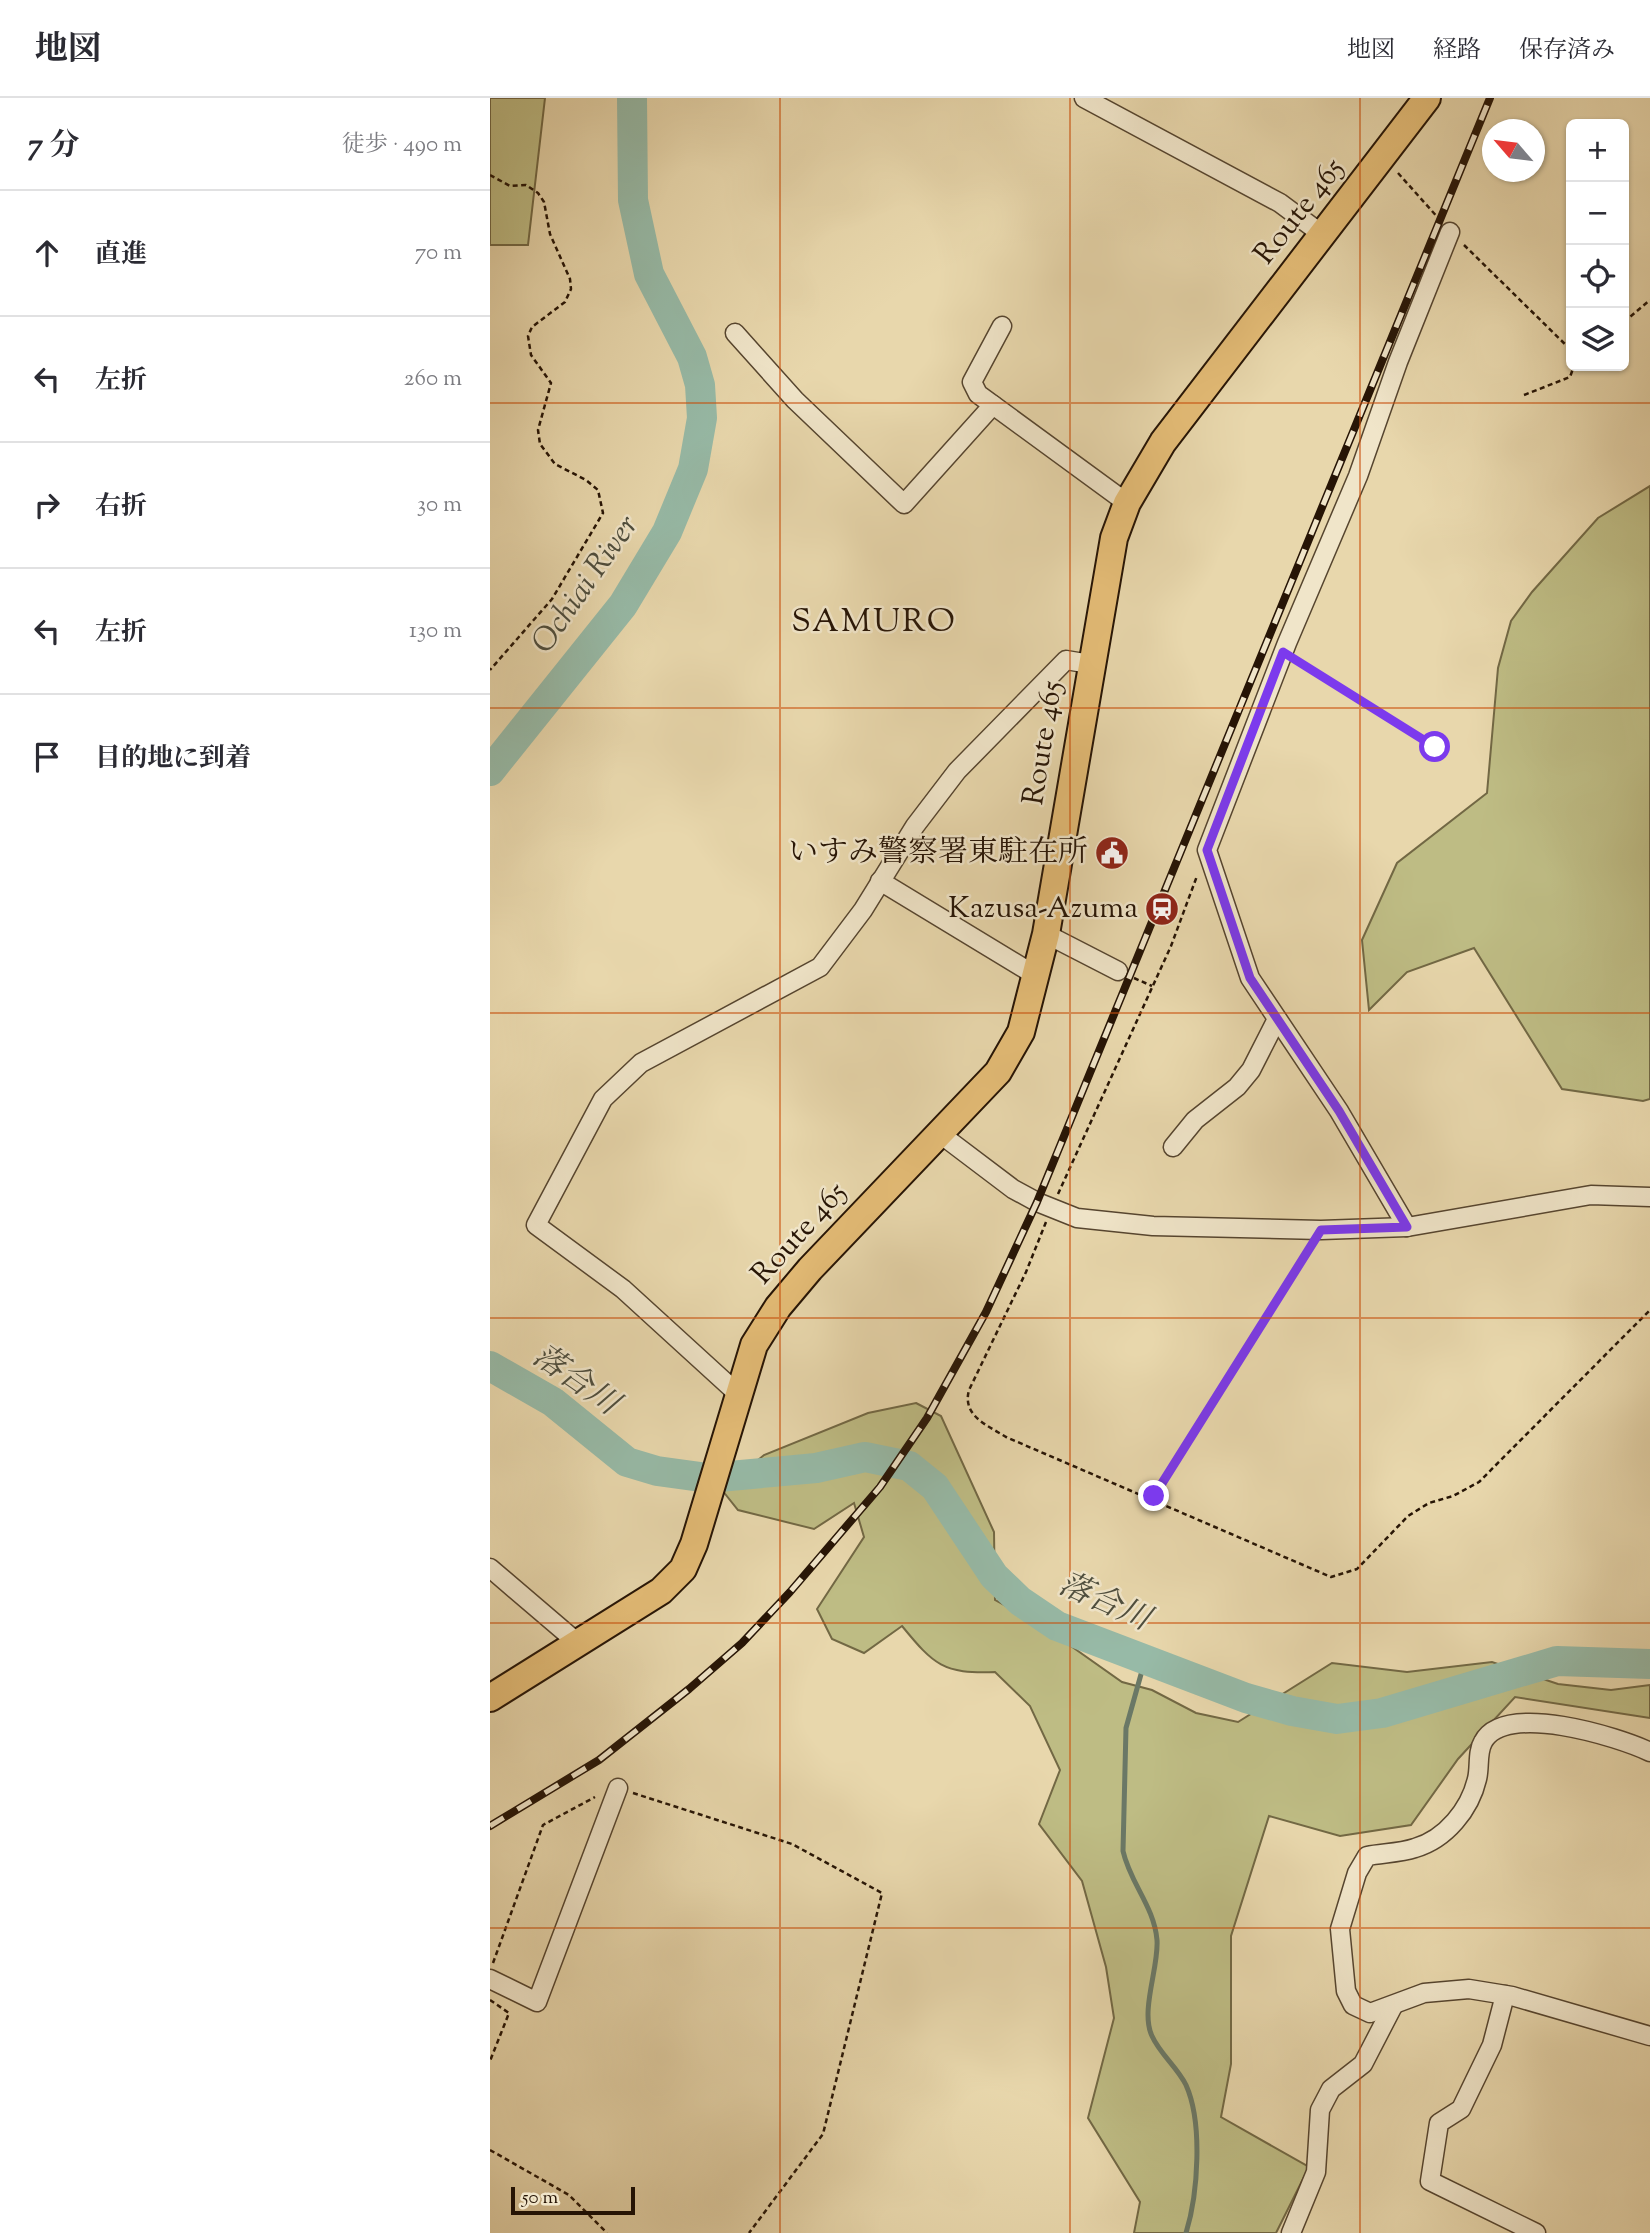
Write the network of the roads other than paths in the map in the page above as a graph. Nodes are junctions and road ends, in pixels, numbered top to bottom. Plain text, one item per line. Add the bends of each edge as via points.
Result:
1 (1084, 98) edge
2 (1427, 98) edge
3 (1450, 232) road end
4 (1323, 235) junction
5 (1002, 326) dead end
6 (735, 333) dead end
7 (993, 405) junction
8 (1127, 503) junction
9 (1090, 664) junction
10 (880, 881) junction
11 (1046, 934) junction
12 (1118, 971) road end
13 (1035, 975) junction
14 (1277, 1019) junction
15 (939, 1133) junction
16 (1173, 1147) dead end
17 (1650, 1197) edge
18 (1407, 1227) junction
19 (737, 1393) junction
20 (490, 1568) edge
21 (579, 1644) junction
22 (490, 1698) edge
23 (1650, 1752) edge
24 (618, 1788) road end
25 (490, 1979) edge
26 (1505, 1995) junction
27 (1394, 2006) junction
28 (1650, 2036) edge
29 (1291, 2233) edge
30 (1536, 2233) edge

1 - 4 street via 1280,202
2 - 4 highway, Route 465
3 - 14 street via 1359,476 1283,652 1207,850 1250,978
4 - 8 highway, Route 465 via 1163,442
5 - 7 street via 972,382 978,394
6 - 7 street via 795,400 904,504
7 - 8 street
8 - 9 highway, Route 465 via 1114,538
9 - 10 street via 1066,660 957,771
9 - 11 highway, Route 465
10 - 13 street
10 - 19 street via 820,967 641,1063 603,1099 536,1225 623,1289
11 - 12 street
11 - 13 highway, Route 465
13 - 15 highway, Route 465 via 1021,1031 998,1072
14 - 16 street via 1251,1070 1237,1087 1195,1119
14 - 18 street via 1339,1111
15 - 18 street via 1013,1189 1077,1218 1153,1226
15 - 19 highway, Route 465 via 778,1307 754,1345
17 - 18 street via 1591,1195
19 - 21 highway, Route 465 via 706,1507 683,1569 661,1591
20 - 21 street
21 - 22 highway
23 - 27 street via 1630,1742 1574,1728 1534,1723 1495,1729 1482,1742 1471,1801 1455,1822 1417,1848 1367,1856 1357,1873 1339,1929 1346,1991 1353,2005 1370,2012
24 - 25 street via 537,2002
26 - 27 street via 1469,1989 1424,1993
26 - 28 street
26 - 30 street via 1492,2045 1461,2109 1439,2123 1430,2181
27 - 29 street via 1363,2064 1331,2089 1320,2110 1316,2172

